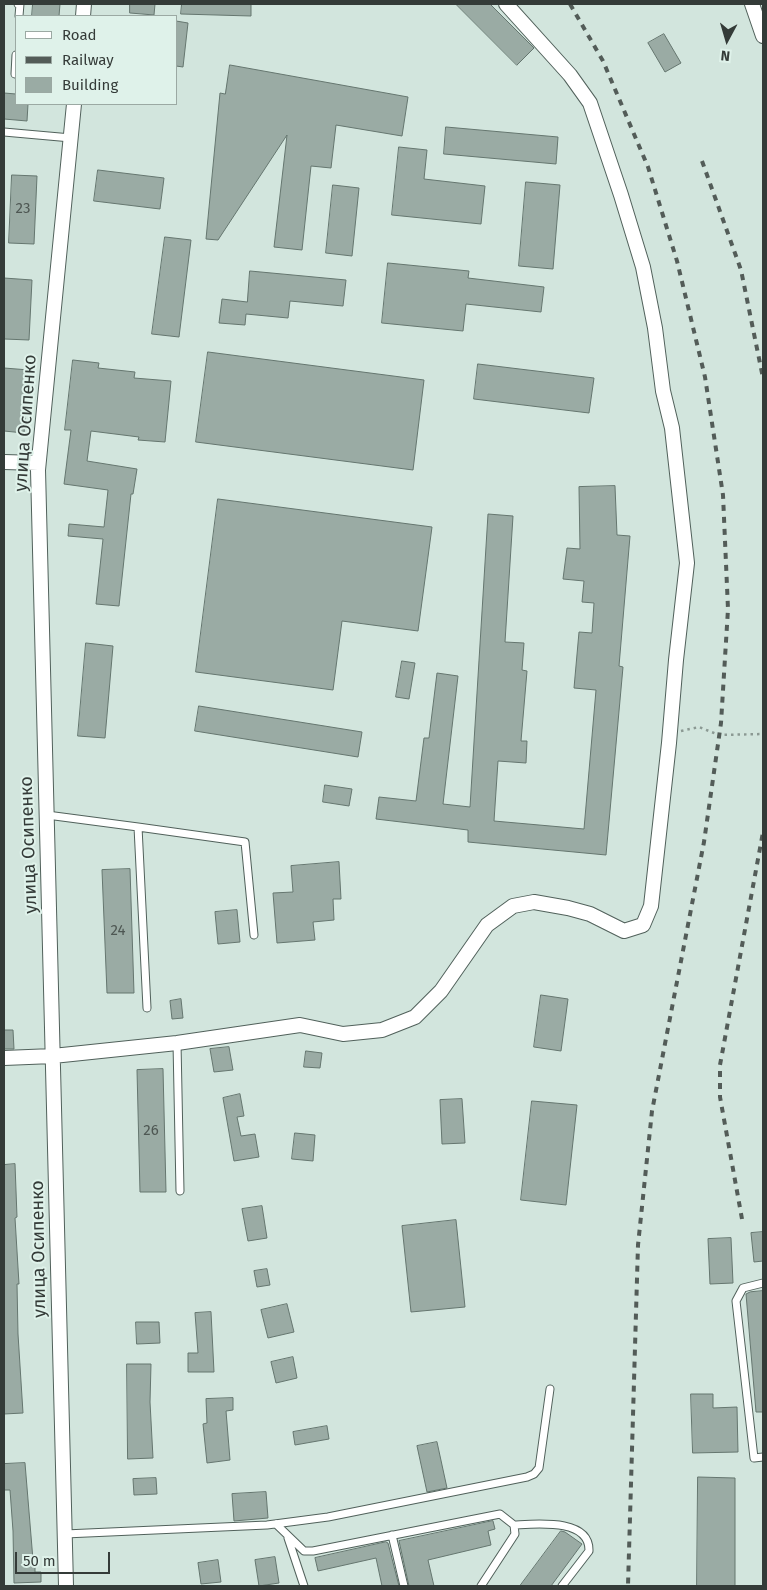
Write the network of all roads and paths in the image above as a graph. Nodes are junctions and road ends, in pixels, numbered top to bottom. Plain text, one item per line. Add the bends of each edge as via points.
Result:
1 (18, 4) edge
2 (506, 4) edge
3 (752, 4) edge
4 (19, 15) edge
5 (763, 36) edge
6 (74, 105) edge
7 (4, 132) edge
8 (71, 138) junction
9 (4, 462) edge
10 (38, 463) junction
11 (670, 733) junction
12 (763, 734) edge
13 (47, 815) junction
14 (138, 827) junction
15 (254, 935) dead end
16 (147, 1008) dead end
17 (177, 1043) junction
18 (54, 1056) junction
19 (4, 1058) edge
20 (180, 1191) dead end
21 (763, 1283) edge
22 (550, 1389) dead end
23 (763, 1457) edge
24 (276, 1524) junction
25 (514, 1524) junction
26 (65, 1534) junction
27 (287, 1535) junction
28 (392, 1535) junction
29 (66, 1586) edge
30 (304, 1586) edge
31 (404, 1586) edge
32 (480, 1586) edge
33 (562, 1586) edge

1 - 4 lane
2 - 11 street via 590,103 643,267 672,428 687,563
3 - 5 street
6 - 8 street, улица Осипенко
7 - 8 lane
8 - 10 street, улица Осипенко
9 - 10 street
10 - 13 street, улица Осипенко
11 - 12 path via 699,728 719,734
11 - 17 street via 651,906 643,925 624,931 590,914 568,908 534,902 513,906 487,925 441,991 414,1017 382,1030 343,1034 300,1025
13 - 14 lane
13 - 18 street, улица Осипенко
14 - 15 lane via 245,842
14 - 16 lane
17 - 18 street
17 - 20 lane
18 - 19 street
18 - 26 street, улица Осипенко
21 - 23 lane via 743,1288 736,1301 754,1458
22 - 24 lane via 539,1468 528,1477 328,1517
24 - 26 lane
24 - 27 lane
25 - 28 lane via 500,1514
25 - 32 lane via 515,1534
25 - 33 lane via 568,1526 582,1534 589,1544 589,1551
26 - 29 street, улица Осипенко
27 - 28 lane via 304,1551
27 - 30 lane
28 - 31 lane

